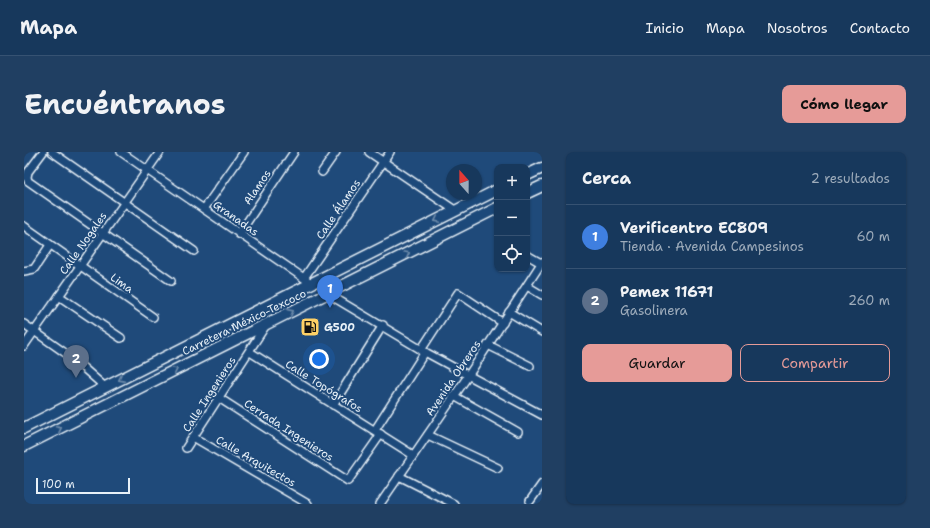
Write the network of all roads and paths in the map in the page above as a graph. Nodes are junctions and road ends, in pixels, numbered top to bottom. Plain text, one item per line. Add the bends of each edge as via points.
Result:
1 (43, 152) edge
2 (52, 152) edge
3 (121, 152) edge
4 (160, 152) edge
5 (244, 152) edge
6 (294, 152) edge
7 (336, 152) edge
8 (370, 152) edge
9 (390, 152) edge
10 (384, 162) junction
11 (542, 168) edge
12 (148, 171) junction
13 (322, 172) dead end
14 (530, 174) edge
15 (542, 186) edge
16 (494, 192) edge
17 (530, 192) edge
18 (124, 203) junction
19 (204, 209) junction
20 (494, 210) edge
21 (456, 211) junction
22 (24, 226) edge
23 (103, 233) junction
24 (239, 234) junction
25 (50, 245) junction
26 (194, 251) dead end
27 (530, 257) edge
28 (542, 263) edge
29 (80, 267) junction
30 (24, 271) edge
31 (308, 280) junction
32 (171, 281) dead end
33 (527, 286) junction
34 (328, 294) junction
35 (542, 295) edge
36 (59, 296) junction
37 (510, 312) junction
38 (153, 317) dead end
39 (503, 323) junction
40 (24, 324) edge
41 (266, 325) junction
42 (383, 325) junction
43 (34, 331) junction
44 (542, 332) edge
45 (121, 338) dead end
46 (488, 345) junction
47 (24, 346) edge
48 (423, 351) junction
49 (250, 352) junction
50 (530, 366) dead end
51 (468, 376) junction
52 (105, 387) junction
53 (454, 396) junction
54 (219, 398) junction
55 (333, 404) junction
56 (542, 406) edge
57 (540, 414) edge
58 (24, 428) edge
59 (378, 432) junction
60 (518, 432) dead end
61 (428, 435) junction
62 (193, 437) junction
63 (24, 446) edge
64 (186, 448) dead end
65 (413, 455) junction
66 (498, 468) dead end
67 (399, 476) junction
68 (542, 484) edge
69 (530, 501) dead end
70 (308, 504) edge
71 (380, 504) edge
72 (454, 504) edge

1 - 23 street via 26,176 28,181
2 - 18 street
3 - 12 street, Granadas
4 - 12 street, Calle Nogales
5 - 19 street
6 - 24 street, Alamos
7 - 13 street
8 - 10 street
9 - 10 street, Calle Álamos
10 - 21 street
10 - 31 street, Calle Álamos
11 - 14 highway
12 - 18 street, Calle Nogales
12 - 19 street, Granadas
15 - 17 highway
16 - 21 highway, Carretera México-Texcoco
18 - 23 street, Calle Nogales
18 - 26 street
19 - 24 street, Granadas
34 -> 20 highway, Carretera México-Texcoco
21 -> 31 highway, Carretera México-Texcoco
22 - 25 street, Lima
23 - 29 street, Calle Nogales
23 - 32 street
24 - 31 street, Granadas
25 - 29 street, Lima
25 - 30 street via 34,269
27 - 28 street
28 - 33 street, Avenida Obreros
29 - 36 street, Calle Nogales
29 - 38 street, Lima
31 -> 52 highway, Carretera México-Texcoco
33 - 35 street
33 - 37 street, Avenida Obreros
41 -> 34 highway, Carretera México-Texcoco
34 - 42 street
36 - 43 street, Calle Nogales
36 - 45 street
37 - 39 street, Avenida Obreros
37 - 44 street
39 - 46 street, Avenida Obreros
39 - 48 street via 458,293
40 - 43 street
41 - 49 street
63 -> 41 highway, Carretera México-Texcoco
42 - 48 street
42 - 55 street
43 - 47 street, Calle Nogales
43 - 52 street via 71,357
46 - 50 street
46 - 51 street, Avenida Obreros
48 - 51 street
48 - 59 street
49 - 54 street, Calle Ingenieros
49 - 55 street, Calle Topógrafos
51 - 53 street, Avenida Obreros
51 - 57 street
52 - 58 highway, Carretera México-Texcoco
53 - 60 street
53 - 61 street, Avenida Obreros
54 - 59 street, Cerrada Ingenieros via 348,481
54 - 62 street, Calle Ingenieros
55 - 59 street, Calle Topógrafos
56 - 57 street
59 - 65 street, Calle Topógrafos
61 - 65 street, Avenida Obreros
61 - 66 street
62 - 64 street, Calle Ingenieros
62 - 70 street, Calle Arquitectos
65 - 67 street, Avenida Obreros
67 - 71 street, Avenida Obreros
67 - 72 street
68 - 69 street

